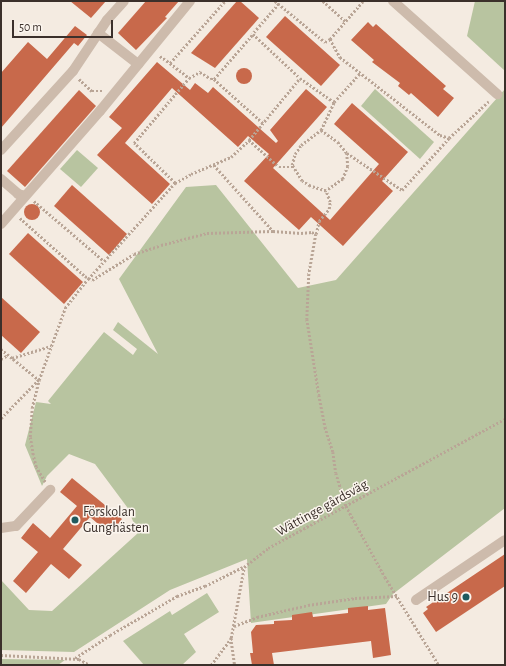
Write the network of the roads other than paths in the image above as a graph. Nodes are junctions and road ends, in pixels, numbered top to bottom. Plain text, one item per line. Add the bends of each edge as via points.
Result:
1 (124, 1) edge
2 (190, 1) edge
3 (393, 1) edge
4 (98, 34) junction
5 (138, 64) junction
6 (498, 94) road end
7 (1, 150) edge
8 (1, 179) edge
9 (25, 196) junction
10 (1, 224) edge
11 (50, 490) road end
12 (1, 528) edge
13 (505, 540) edge
14 (416, 600) dead end

1 - 4 street
2 - 5 street
3 - 6 street
4 - 5 street
4 - 7 street via 73,71
5 - 9 street
8 - 9 street via 18,194
9 - 10 street
11 - 12 street via 16,526
13 - 14 street

